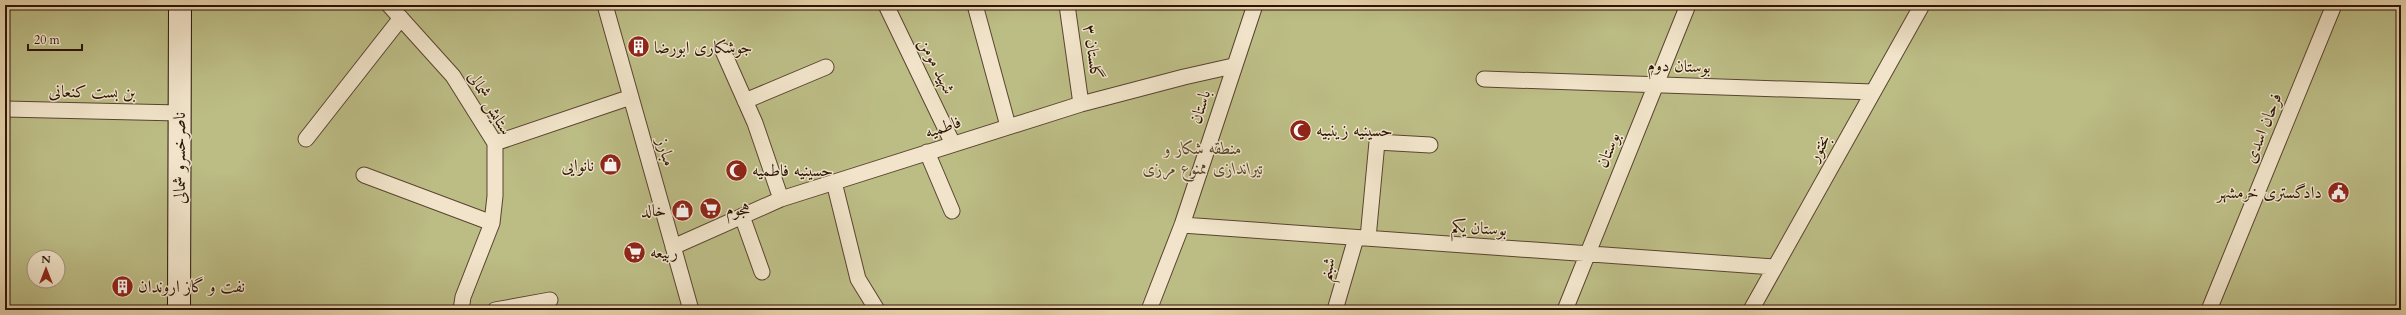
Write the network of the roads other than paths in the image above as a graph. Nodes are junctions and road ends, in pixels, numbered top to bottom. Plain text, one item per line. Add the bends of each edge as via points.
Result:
1 (180, 5) edge
2 (389, 5) edge
3 (605, 5) edge
4 (886, 5) edge
5 (975, 5) edge
6 (1067, 5) edge
7 (1255, 5) edge
8 (1688, 5) edge
9 (1922, 5) edge
10 (2334, 5) edge
11 (401, 18) junction
12 (723, 51) dead end
13 (1233, 66) junction
14 (826, 67) dead end
15 (1484, 78) dead end
16 (1655, 84) junction
17 (1873, 92) junction
18 (631, 97) junction
19 (745, 101) junction
20 (1081, 104) junction
21 (5, 109) edge
22 (179, 113) junction
23 (1008, 126) junction
24 (306, 138) dead end
25 (495, 143) junction
26 (953, 144) junction
27 (1430, 146) dead end
28 (928, 152) junction
29 (364, 175) dead end
30 (834, 182) junction
31 (781, 199) junction
32 (952, 212) dead end
33 (742, 216) junction
34 (492, 223) junction
35 (1182, 225) junction
36 (1362, 238) junction
37 (673, 247) junction
38 (1587, 255) junction
39 (1774, 267) junction
40 (762, 272) dead end
41 (550, 300) dead end
42 (2215, 308) edge
43 (178, 310) edge
44 (460, 310) edge
45 (495, 310) edge
46 (691, 310) edge
47 (876, 310) edge
48 (1149, 310) edge
49 (1335, 310) edge
50 (1565, 310) edge
51 (1751, 310) edge

1 - 22 street, ناصرخسرو شمالی
2 - 11 street, ستایش شمالی
3 - 18 street, مبارز
4 - 26 street, شهید مومن
5 - 23 street
6 - 20 street, گلستان ۳
7 - 13 street, باستان
8 - 16 street, بوستان
9 - 17 street, بختور
10 - 42 street, فرحان اسدی
11 - 24 street
11 - 25 street, ستایش شمالی via 453,76
12 - 19 street
13 - 20 street, فاطمیه
13 - 35 street, باستان
14 - 19 street
15 - 16 street, بوستان دوم
16 - 17 street, بوستان دوم
16 - 38 street, بوستان
17 - 39 street, بختور
18 - 25 street
18 - 37 street, مبارز
19 - 31 street
20 - 23 street, فاطمیه
21 - 22 street, بن بست کنعانی
22 - 43 street, ناصرخسرو شمالی
23 - 26 street, فاطمیه
25 - 34 street, ستایش شمالی
26 - 28 street, فاطمیه
27 - 36 street, شبنم via 1377,142
28 - 30 street, فاطمیه
28 - 32 street
29 - 34 street
30 - 31 street, فاطمیه
30 - 47 street via 858,279
31 - 33 street, فاطمیه
33 - 37 street, فاطمیه
33 - 40 street
34 - 44 street, ستایش شمالی via 463,296
35 - 36 street, بوستان یکم
35 - 48 street, باستان
36 - 38 street, بوستان یکم
36 - 49 street, شبنم
37 - 46 street, مبارز
38 - 39 street, بوستان یکم
38 - 50 street, بوستان
39 - 51 street, بختور
41 - 45 street

